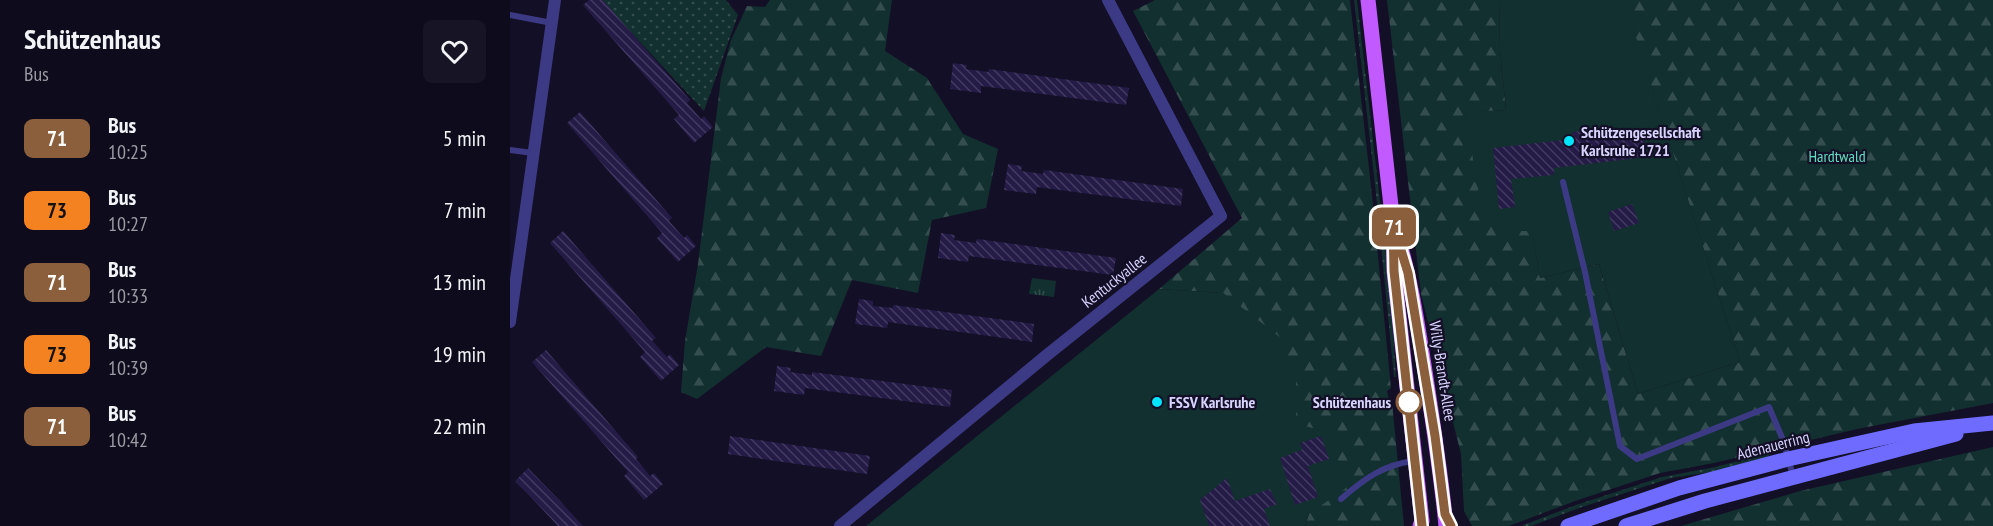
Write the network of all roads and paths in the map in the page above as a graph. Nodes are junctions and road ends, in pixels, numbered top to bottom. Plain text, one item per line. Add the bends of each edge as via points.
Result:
1 (555, 0) edge
2 (1108, 0) edge
3 (1368, 0) edge
4 (510, 15) edge
5 (552, 23) junction
6 (510, 150) edge
7 (533, 153) junction
8 (1563, 182) dead end
9 (1393, 224) junction
10 (510, 322) edge
11 (1993, 423) edge
12 (1788, 459) junction
13 (1416, 460) junction
14 (1793, 476) junction
15 (1341, 499) dead end
16 (1447, 522) edge
17 (1421, 524) edge
18 (840, 526) edge
19 (1568, 526) edge
20 (1626, 526) edge

1 - 5 street
2 - 18 street, Kentuckyallee via 1221,216
3 - 9 main road, Willy-Brandt-Allee
4 - 5 lane
5 - 7 street
6 - 7 lane
7 - 10 street
8 - 12 lane, Adenauerring via 1620,446 1636,459 1769,407
9 - 13 main road, Willy-Brandt-Allee via 1394,271
9 - 16 main road, Willy-Brandt-Allee via 1415,308
11 - 12 main road, Adenauerring via 1914,431
11 - 14 main road, Adenauerring
12 - 14 lane
12 - 19 main road, Adenauerring via 1679,488
13 - 15 lane via 1400,462 1366,477
13 - 17 main road, Willy-Brandt-Allee
14 - 20 main road, Adenauerring

